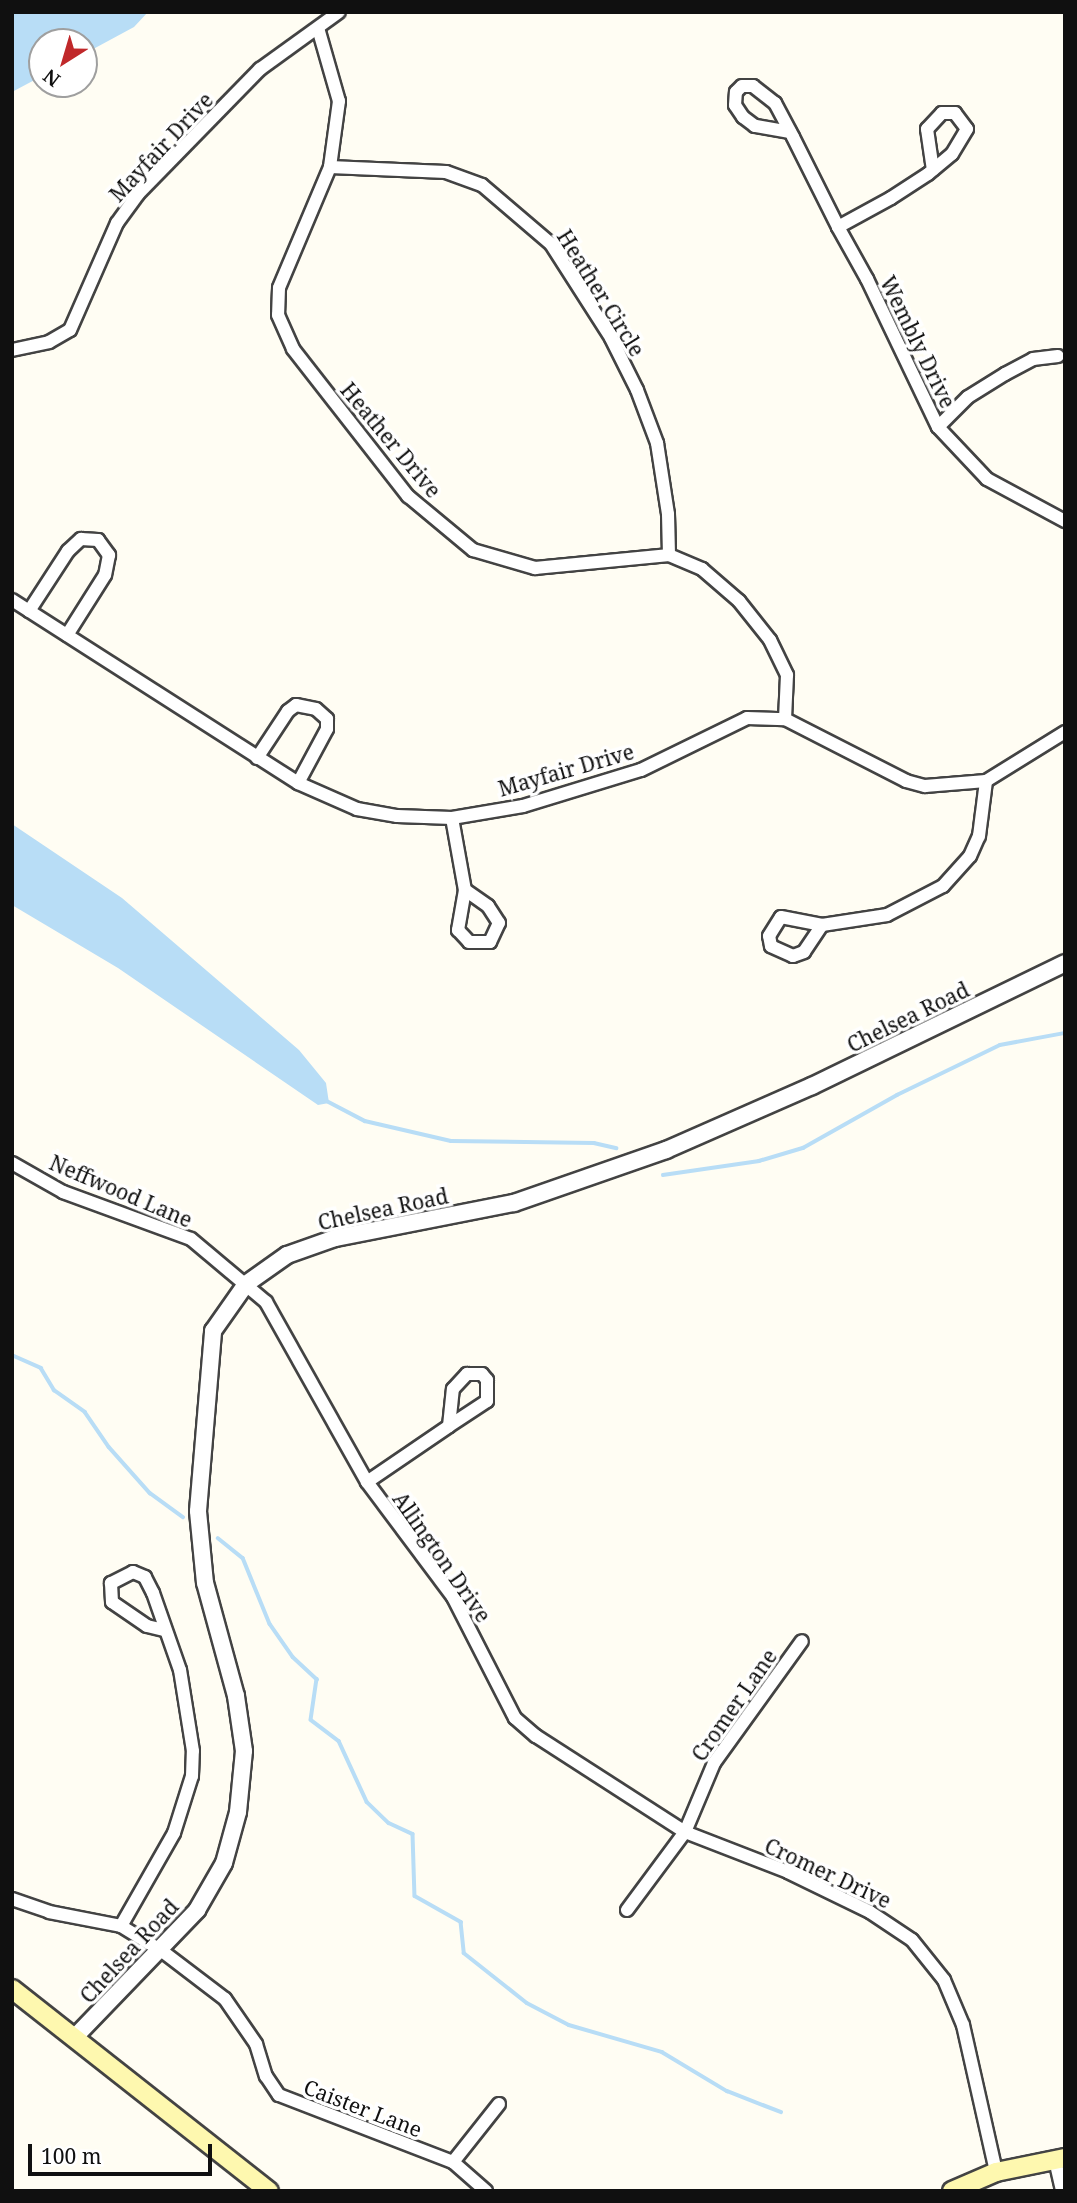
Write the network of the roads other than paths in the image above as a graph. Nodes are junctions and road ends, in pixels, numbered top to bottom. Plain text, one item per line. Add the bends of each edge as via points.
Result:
1 (339, 12) edge
2 (318, 28) junction
3 (790, 132) junction
4 (330, 167) junction
5 (933, 170) dead end
6 (838, 227) junction
7 (12, 350) edge
8 (1058, 356) dead end
9 (938, 427) junction
10 (1065, 521) edge
11 (669, 555) junction
12 (12, 600) edge
13 (29, 611) junction
14 (67, 635) junction
15 (785, 719) junction
16 (1065, 732) edge
17 (257, 758) junction
18 (986, 781) junction
19 (298, 783) junction
20 (452, 818) junction
21 (465, 890) dead end
22 (822, 925) dead end
23 (1065, 962) edge
24 (12, 1163) edge
25 (246, 1284) junction
26 (449, 1426) dead end
27 (367, 1482) junction
28 (165, 1630) junction
29 (802, 1641) dead end
30 (685, 1832) junction
31 (12, 1899) edge
32 (627, 1910) dead end
33 (121, 1926) junction
34 (162, 1951) junction
35 (12, 1989) edge
36 (74, 2038) junction
37 (499, 2104) dead end
38 (1060, 2159) edge
39 (453, 2162) junction
40 (996, 2172) junction
41 (269, 2191) edge
42 (486, 2191) edge
43 (952, 2191) edge
44 (1062, 2191) edge

1 - 2 street, Mayfair Drive
2 - 4 street, Heather Drive via 339,102
2 - 7 street, Mayfair Drive via 260,69 138,194 117,223 70,330 49,342
3 - 3 street, Wembly Drive via 755,126 735,105 736,92 742,86 764,90
3 - 6 street, Wembly Drive
4 - 11 street, Heather Circle via 446,172 482,185 551,244 611,338 637,390 657,443
4 - 11 street, Heather Drive via 279,288 278,315 293,349 408,496 473,550 501,562 536,568
5 - 6 street
6 - 9 street, Wembly Drive
8 - 9 street via 1033,359 1005,374 968,397
9 - 10 street, Wembly Drive via 987,479
11 - 15 street, Heather Drive via 702,569 739,601 770,640 787,676
12 - 13 street, Mayfair Drive
13 - 14 street, Mayfair Drive
13 - 14 street via 68,551 80,539 98,540 109,555 105,575
14 - 17 street, Mayfair Drive
15 - 18 street, Mayfair Drive via 906,781 925,786
15 - 20 street, Mayfair Drive via 747,718 615,779 523,806
16 - 18 street, Mayfair Drive
17 - 19 street, Mayfair Drive
17 - 19 street via 288,710 296,705 316,709 327,719 327,729
18 - 22 street via 979,836 970,856 943,886 887,915
19 - 20 street, Mayfair Drive via 357,809
20 - 21 street
23 - 25 street, Chelsea Road via 824,1080 666,1150 514,1203 335,1238 287,1255
24 - 25 street, Neffwood Lane via 64,1192 191,1239
25 - 27 street, Allington Drive via 283,1326 321,1406
25 - 34 street, Chelsea Road via 213,1331 198,1511 205,1583 236,1696 244,1751 238,1812 224,1863 197,1910
26 - 27 street
27 - 30 street, Allington Drive via 466,1616 515,1718 569,1759
28 - 28 street via 145,1577 133,1572 111,1583 112,1602 147,1626
28 - 33 street via 189,1712 192,1776 174,1833
29 - 30 street, Cromer Lane via 714,1763
30 - 32 street, Cromer Lane
30 - 40 street, Cromer Drive via 811,1883 870,1912 912,1940 944,1980 963,2025
31 - 33 street via 48,1912
33 - 34 street, Caister Lane
34 - 36 street, Chelsea Road
34 - 39 street, Caister Lane via 225,1998 256,2044 265,2076 279,2095
35 - 36 main road
36 - 41 main road
37 - 39 street
38 - 40 main road
38 - 44 street
39 - 42 street, Caister Lane
40 - 43 main road

